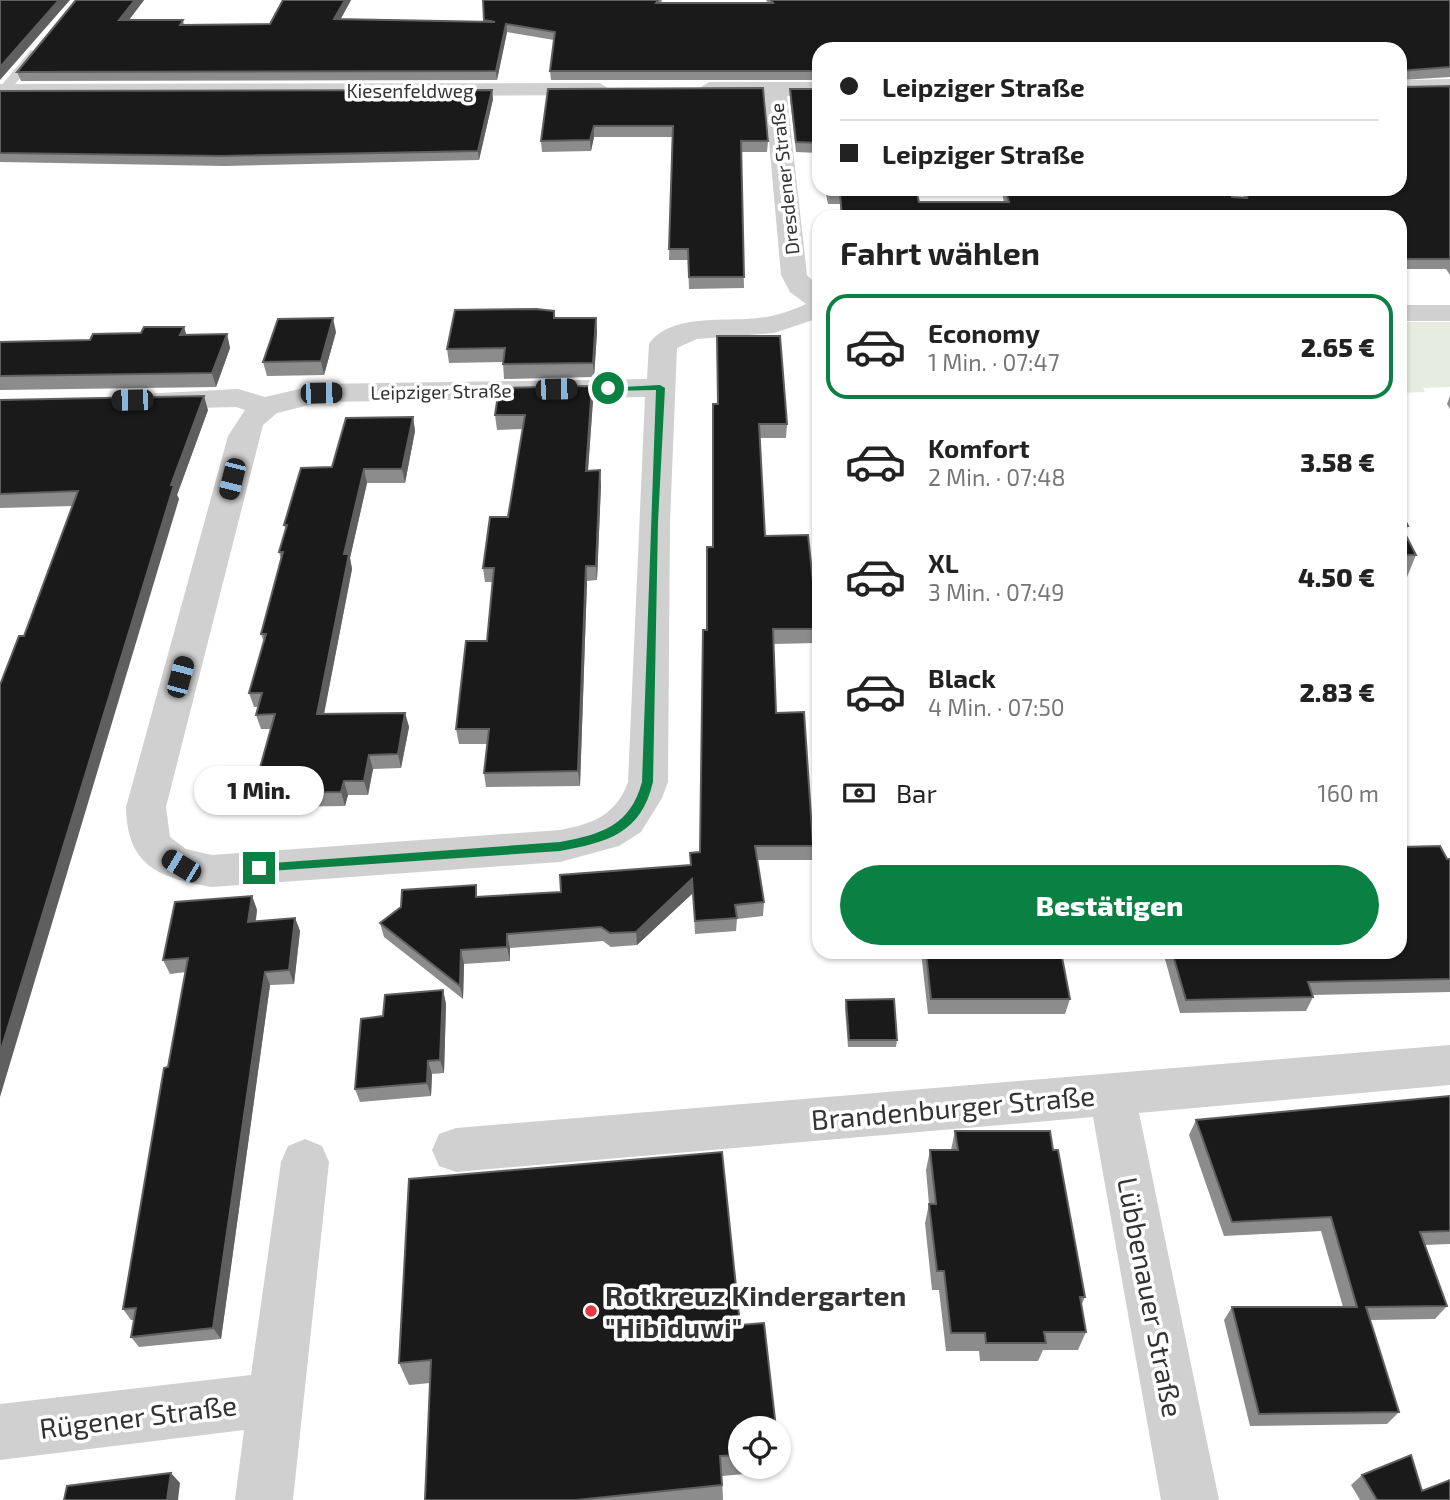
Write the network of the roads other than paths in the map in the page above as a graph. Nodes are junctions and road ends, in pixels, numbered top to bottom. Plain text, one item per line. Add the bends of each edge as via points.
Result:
1 (45, 40) edge
2 (1450, 86) edge
3 (1407, 87) edge
4 (691, 89) edge
5 (775, 89) junction
6 (812, 89) edge
7 (622, 90) edge
8 (1, 91) edge
9 (1234, 196) edge
10 (1237, 203) edge
11 (812, 295) edge
12 (812, 311) edge
13 (1407, 313) edge
14 (1450, 313) edge
15 (660, 388) junction
16 (126, 400) edge
17 (266, 407) junction
18 (1450, 1065) edge
19 (1112, 1094) junction
20 (456, 1150) dead end
21 (305, 1162) dead end
22 (275, 1399) junction
23 (0, 1432) edge
24 (264, 1500) edge
25 (1190, 1500) edge

1 - 8 lane
2 - 3 street
4 - 5 street
5 - 6 street
5 - 11 street, Dresdener Straße via 794,275
7 - 8 street, Kiesenfeldweg
9 - 10 lane
12 - 15 street via 777,324 677,334 663,344
13 - 14 street
15 - 17 street, Leipziger Straße via 321,393
15 - 17 street via 648,782 642,804 626,824 595,840 560,846 212,871 181,866 159,853 145,832 146,807 243,436 250,421
16 - 17 street via 238,398
18 - 19 street, Brandenburger Straße
19 - 20 street, Brandenburger Straße
19 - 25 street, Lübbenauer Straße
21 - 22 street, Rügener Straße
22 - 23 street, Rügener Straße
22 - 24 street, Rügener Straße

